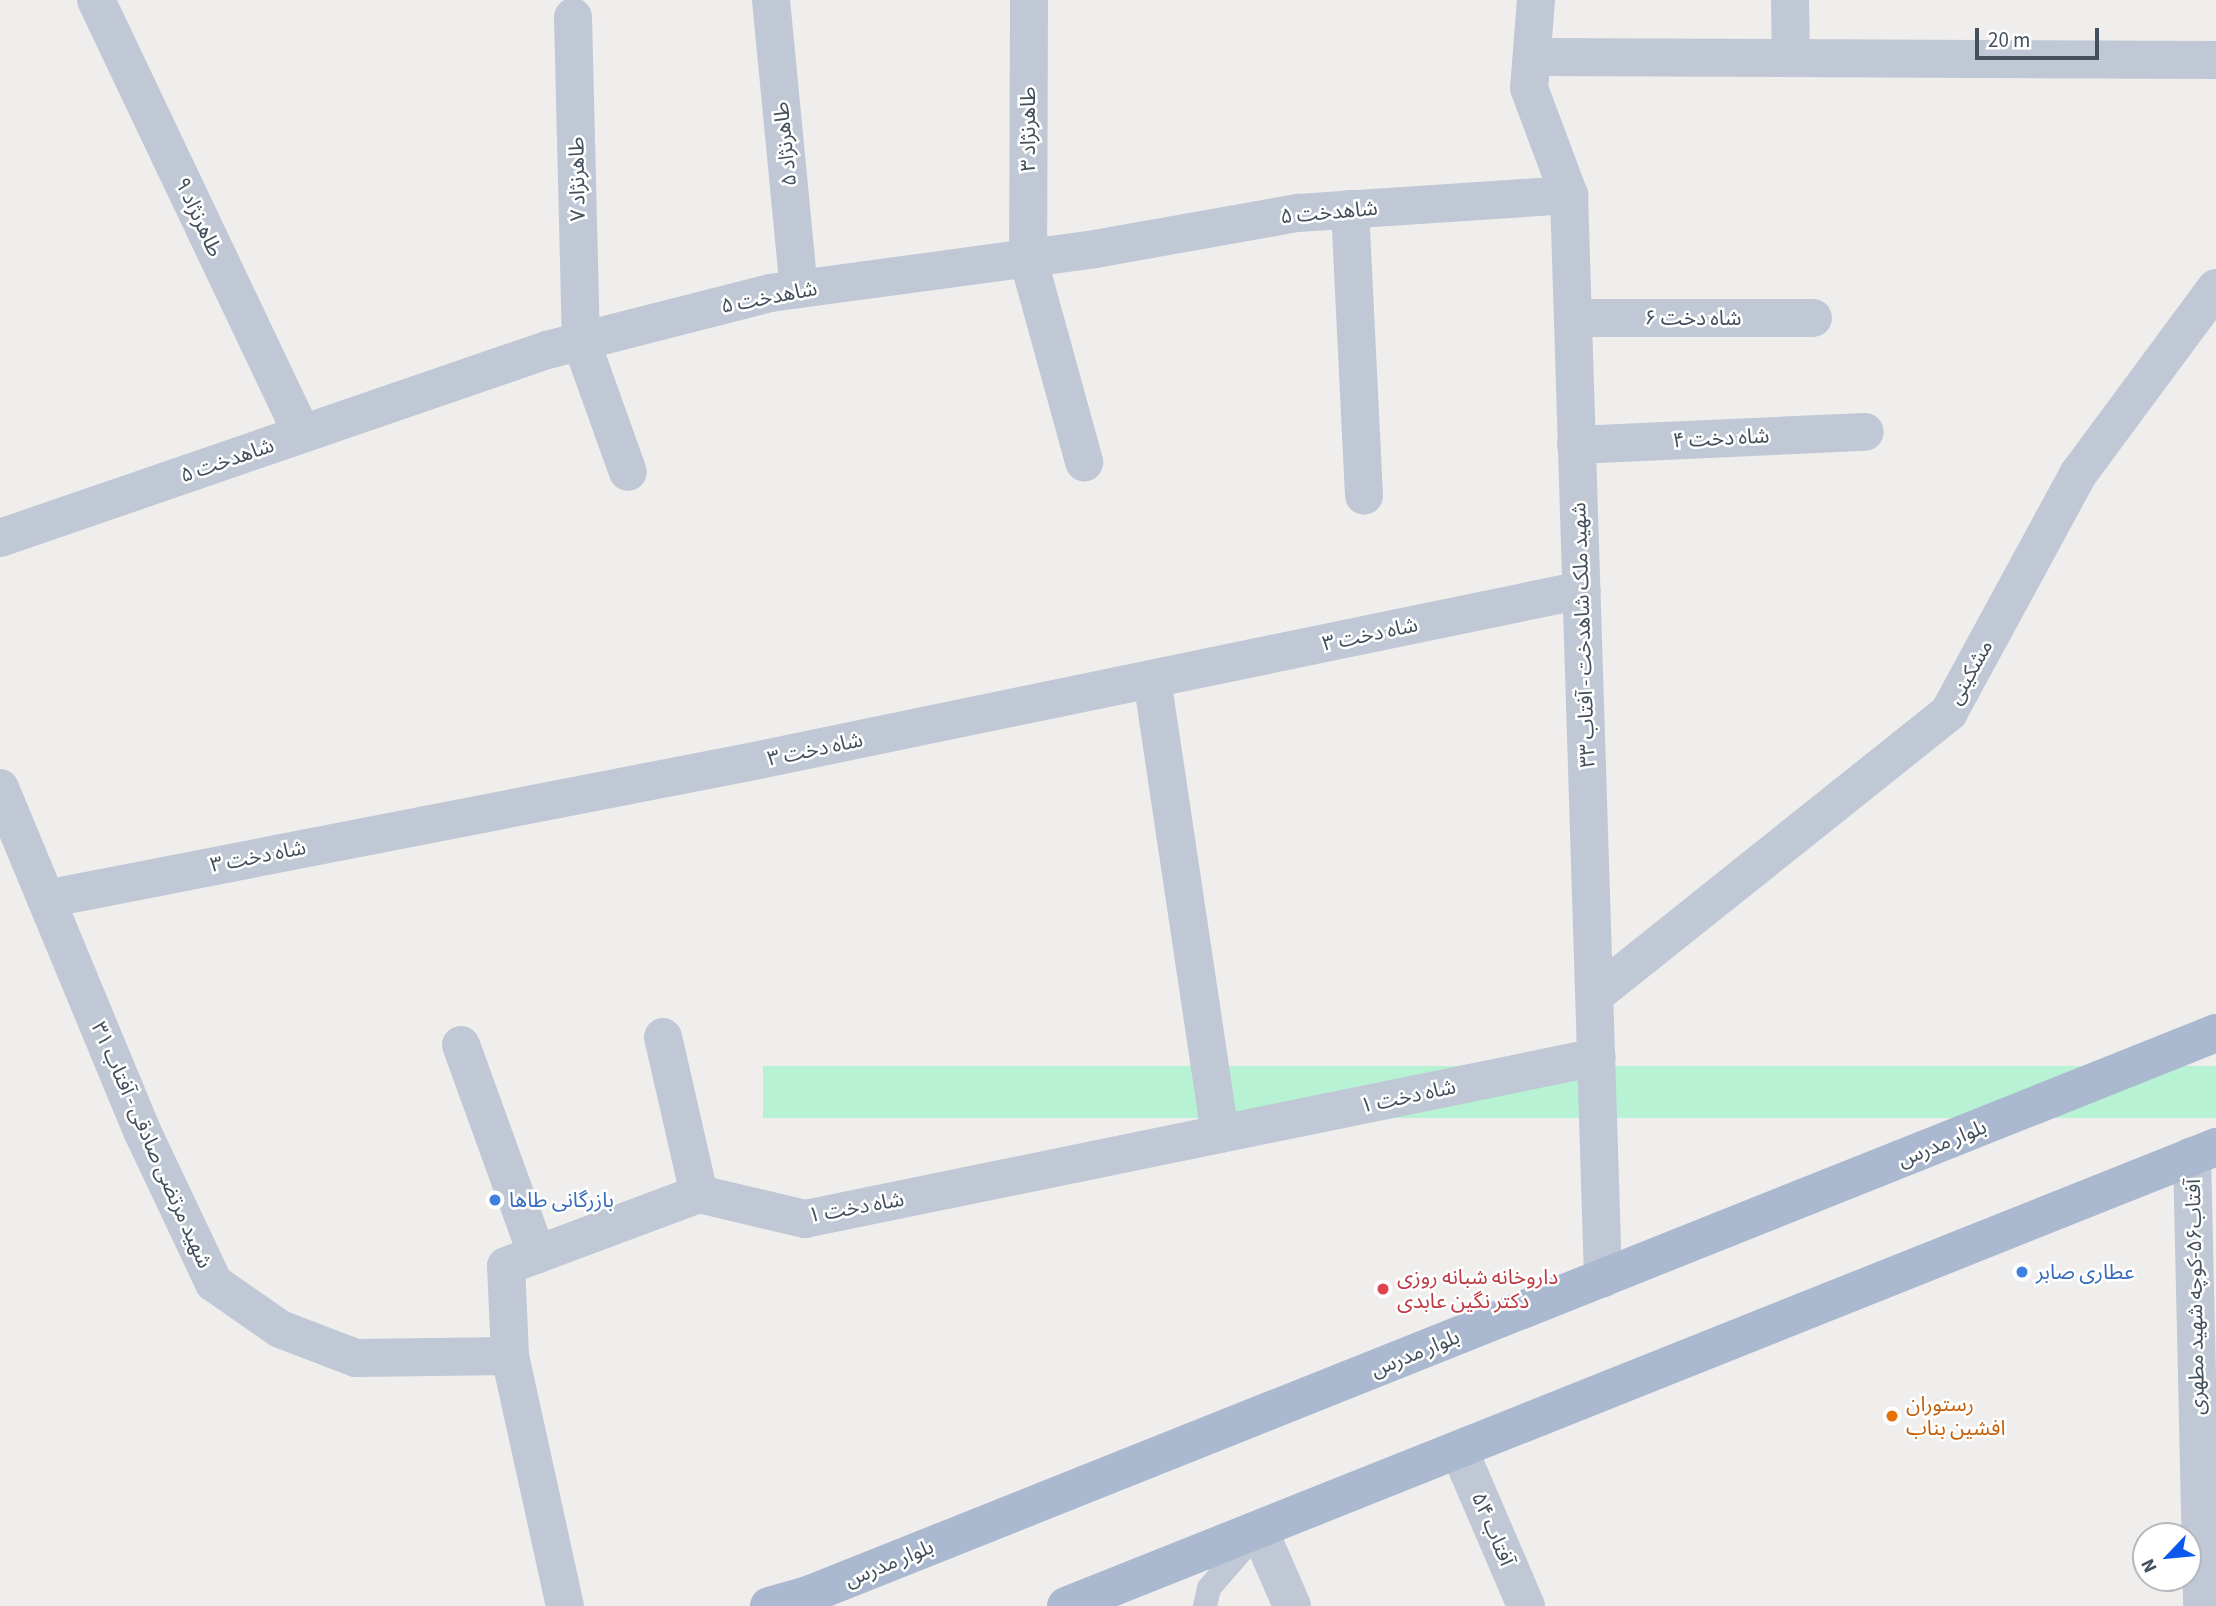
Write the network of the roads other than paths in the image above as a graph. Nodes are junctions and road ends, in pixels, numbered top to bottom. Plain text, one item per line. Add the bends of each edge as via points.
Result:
1 (96, 0) edge
2 (771, 0) edge
3 (1029, 0) edge
4 (1536, 0) edge
5 (1790, 0) edge
6 (573, 17) dead end
7 (1532, 57) junction
8 (1791, 58) junction
9 (2216, 60) edge
10 (1569, 195) junction
11 (1350, 209) junction
12 (1028, 258) junction
13 (2216, 288) edge
14 (799, 289) junction
15 (1573, 318) junction
16 (1813, 318) dead end
17 (581, 341) junction
18 (1865, 432) dead end
19 (302, 434) junction
20 (1576, 445) junction
21 (1084, 462) dead end
22 (628, 472) dead end
23 (1364, 496) dead end
24 (0, 537) edge
25 (1582, 590) junction
26 (1152, 679) junction
27 (0, 788) edge
28 (46, 899) junction
29 (1595, 995) junction
30 (2216, 1033) edge
31 (663, 1037) dead end
32 (461, 1045) dead end
33 (1597, 1057) junction
34 (1220, 1135) junction
35 (2204, 1152) edge
36 (699, 1194) junction
37 (537, 1255) junction
38 (1603, 1278) junction
39 (510, 1356) junction
40 (1460, 1452) junction
41 (1259, 1530) junction
42 (565, 1606) edge
43 (769, 1606) edge
44 (1066, 1606) edge
45 (1205, 1606) edge
46 (1292, 1606) edge
47 (1526, 1606) edge
48 (2202, 1606) edge

1 - 19 street, طاهرنژاد ۹
2 - 14 street, طاهرنژاد ۵
3 - 12 street, طاهرنژاد ۳
4 - 7 street, شهید ملک شاهدخت - آفتاب ۳۳
5 - 8 street
6 - 17 street, طاهرنژاد ۷
7 - 8 street
7 - 10 street, شهید ملک شاهدخت - آفتاب ۳۳ via 1530,88
8 - 9 street
10 - 11 street, شاهدخت ۵
10 - 15 street, شهید ملک شاهدخت - آفتاب ۳۳
11 - 12 street, شاهدخت ۵
11 - 23 street
12 - 14 street, شاهدخت ۵
12 - 21 street, طاهرنژاد ۳
13 - 29 street, مشکینی via 2079,473 1949,712
14 - 17 street, شاهدخت ۵
15 - 16 street, شاه دخت ۶
15 - 20 street, شهید ملک شاهدخت - آفتاب ۳۳
17 - 19 street, شاهدخت ۵
17 - 22 street, طاهرنژاد ۷
18 - 20 street, شاه دخت ۴
19 - 24 street, شاهدخت ۵
20 - 25 street, شهید ملک شاهدخت - آفتاب ۳۳
25 - 26 street, شاه دخت ۳
25 - 29 street, شهید ملک شاهدخت - آفتاب ۳۳
26 - 28 street, شاه دخت ۳
26 - 34 street
27 - 28 street, شهید مرتضی صادقی - آفتاب ۳۱
28 - 39 street, شهید مرتضی صادقی - آفتاب ۳۱ via 142,1133 214,1283 279,1329 356,1358
29 - 33 street, شهید ملک شاهدخت - آفتاب ۳۳
30 - 38 main road, بلوار مدرس
31 - 36 street
32 - 37 street
33 - 34 street, شاه دخت ۱
33 - 38 street, شهید ملک شاهدخت - آفتاب ۳۳
34 - 36 street, شاه دخت ۱ via 806,1219
35 - 40 main road
35 - 48 street, آفتاب۵۶-كوچه شهيد مطهری
36 - 37 street
37 - 39 street via 506,1266
38 - 43 main road, بلوار مدرس via 808,1595
39 - 42 street
40 - 41 main road
40 - 47 street, آفتاب ۵۴
41 - 44 main road
41 - 45 lane via 1209,1588
41 - 46 street

